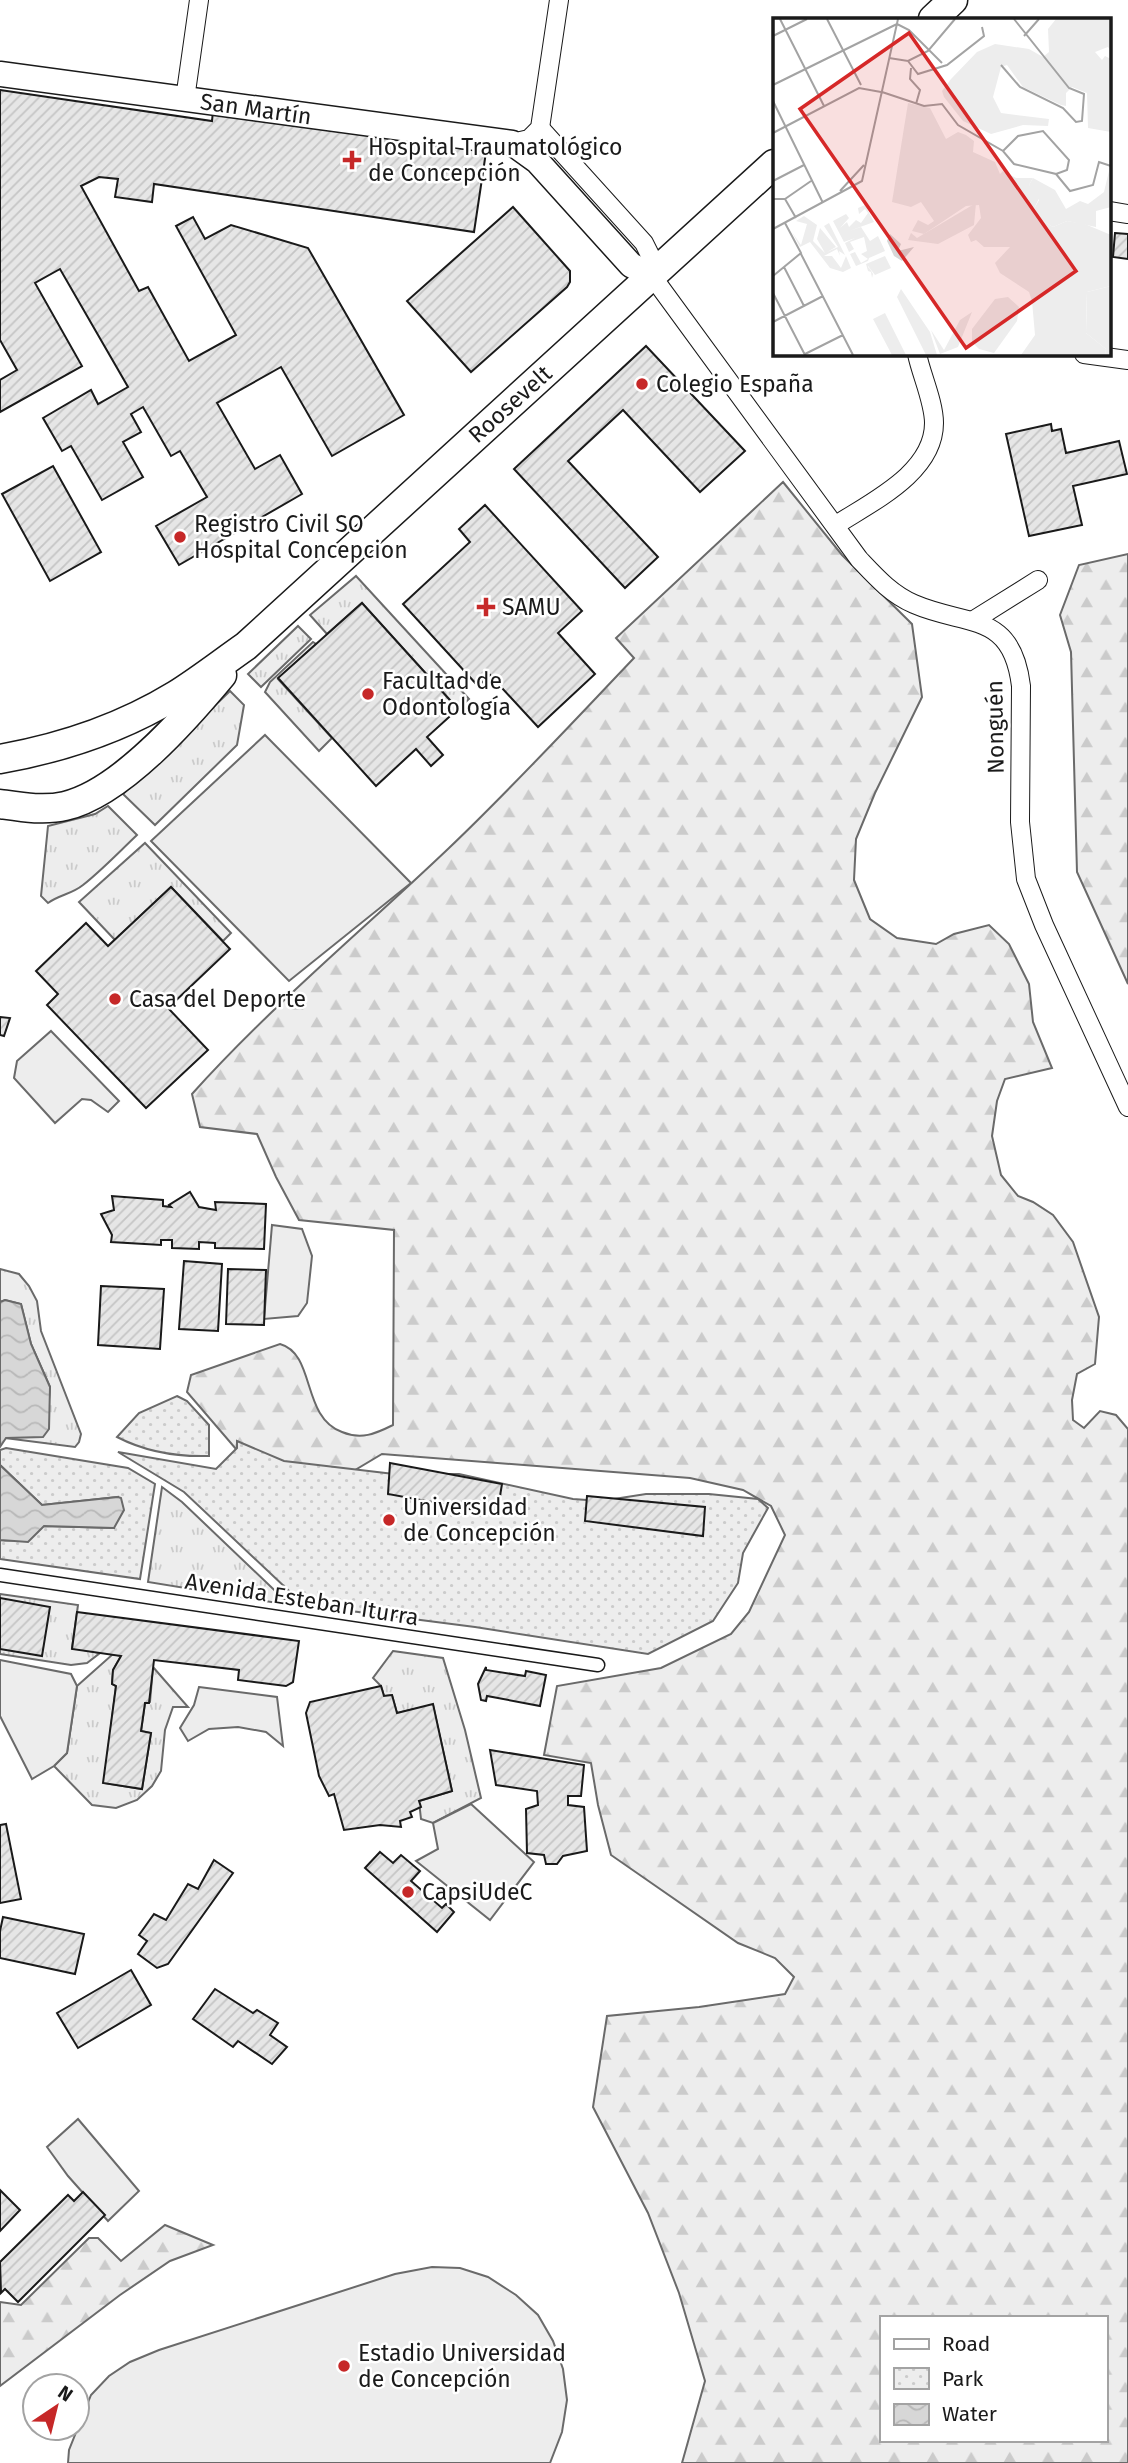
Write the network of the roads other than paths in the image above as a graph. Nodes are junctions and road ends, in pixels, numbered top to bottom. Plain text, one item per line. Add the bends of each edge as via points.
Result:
1 (199, 0) edge
2 (559, 0) edge
3 (953, 0) edge
4 (934, 18) edge
5 (0, 74) edge
6 (185, 99) junction
7 (540, 128) junction
8 (512, 143) junction
9 (773, 166) edge
10 (1110, 211) edge
11 (1128, 214) edge
12 (652, 276) junction
13 (917, 355) edge
14 (1091, 355) edge
15 (1128, 360) edge
16 (836, 526) junction
17 (1038, 580) dead end
18 (974, 620) junction
19 (246, 646) junction
20 (10, 757) edge
21 (0, 804) edge
22 (1128, 1108) edge
23 (0, 1575) edge
24 (598, 1665) dead end

1 - 6 street
2 - 7 street
3 - 4 main road
5 - 6 main road, San Martín
6 - 8 main road, San Martín
7 - 8 street via 529,139
7 - 12 street via 645,243 652,259
8 - 12 main road via 537,161 631,265
9 - 12 main road, Roosevelt
10 - 11 street
12 - 16 street, Nonguén
12 - 19 main road, Roosevelt
13 - 16 street via 934,422 927,450 900,482
14 - 15 street
16 - 18 street, Nonguén via 859,559 897,595 933,611
17 - 18 street
18 - 22 street, Nonguén via 1000,634 1020,671 1020,822 1026,879
19 - 20 main road, Roosevelt via 130,720 80,740
19 - 21 main road, Roosevelt via 191,711 105,787 65,806
23 - 24 street, Avenida Esteban Iturra

